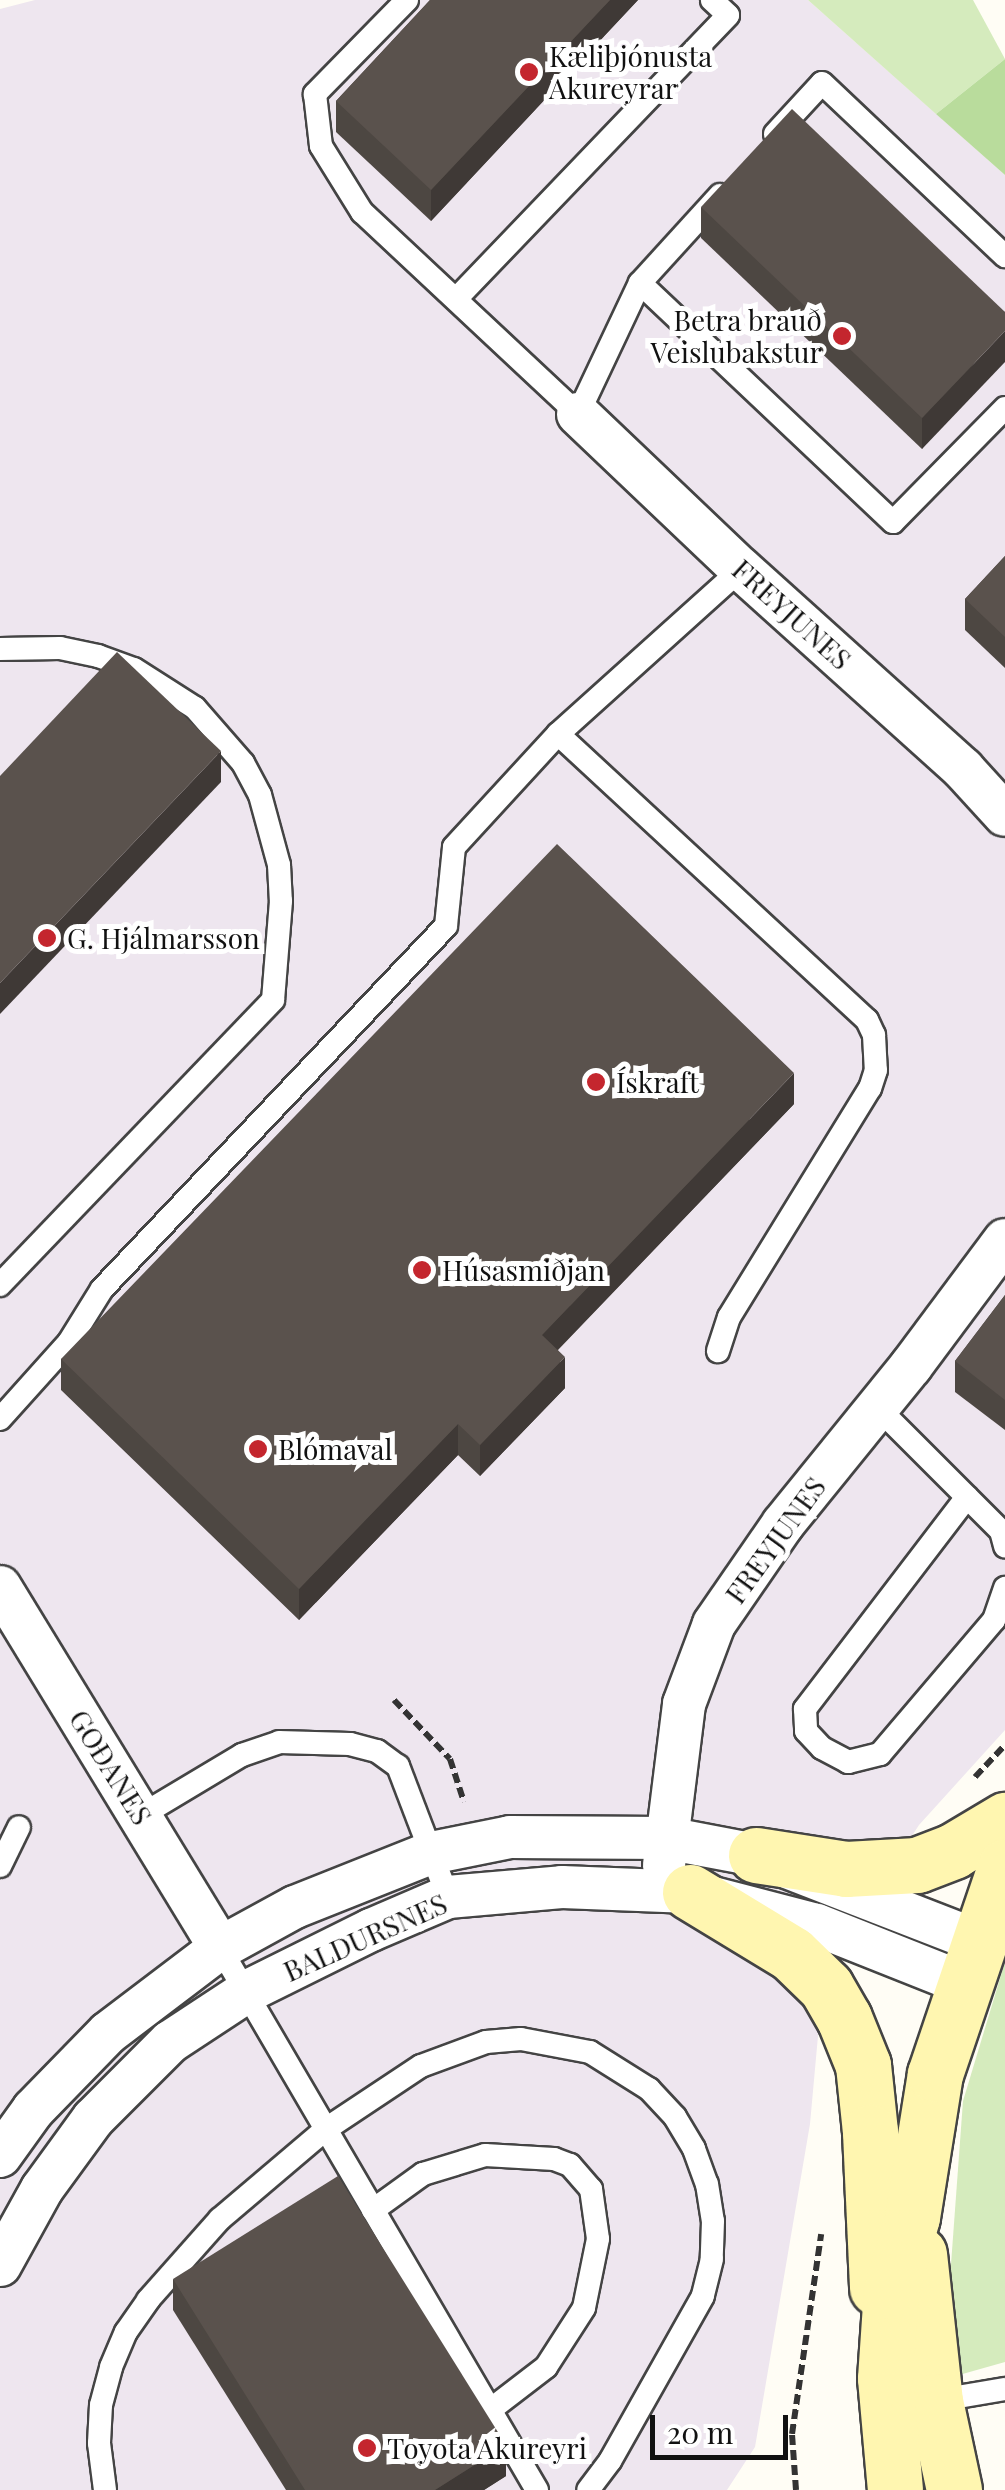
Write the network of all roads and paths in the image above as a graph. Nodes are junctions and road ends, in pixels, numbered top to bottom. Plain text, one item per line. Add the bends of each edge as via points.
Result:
1 (407, 0) edge
2 (712, 0) edge
3 (757, 154) edge
4 (731, 182) edge
5 (1005, 256) edge
6 (640, 282) junction
7 (456, 300) junction
8 (1005, 408) edge
9 (578, 414) junction
10 (741, 569) junction
11 (0, 649) edge
12 (558, 734) junction
13 (1005, 815) edge
14 (1005, 1241) edge
15 (0, 1285) edge
16 (718, 1351) dead end
17 (878, 1408) junction
18 (0, 1420) edge
19 (967, 1497) junction
20 (1005, 1546) edge
21 (0, 1588) edge
22 (1005, 1588) edge
23 (394, 1700) dead end
24 (468, 1813) dead end
25 (140, 1816) junction
26 (1005, 1820) edge
27 (20, 1827) dead end
28 (666, 1838) junction
29 (431, 1853) junction
30 (756, 1854) junction
31 (0, 1866) edge
32 (1005, 1868) edge
33 (676, 1892) junction
34 (448, 1898) junction
35 (220, 1948) junction
36 (971, 1963) junction
37 (246, 1992) junction
38 (326, 2129) junction
39 (0, 2156) edge
40 (373, 2210) junction
41 (821, 2231) dead end
42 (0, 2265) edge
43 (1005, 2389) edge
44 (902, 2397) junction
45 (490, 2410) junction
46 (105, 2490) edge
47 (536, 2490) edge
48 (588, 2490) edge
49 (796, 2490) edge
50 (895, 2490) edge
51 (954, 2490) edge

1 - 7 lane via 315,94 321,146 362,212
2 - 7 lane via 728,15
3 - 5 lane via 822,82
4 - 6 lane
6 - 8 lane via 893,522
6 - 9 lane
7 - 9 lane
9 - 10 street, FREYJUNES
10 - 12 lane
10 - 13 street, FREYJUNES via 963,769
11 - 15 lane via 60,648 98,656 134,669 196,708 243,763 260,795 281,901 273,1000
12 - 16 lane via 866,1020 874,1035 870,1088 729,1317
12 - 18 lane via 454,847 446,926 102,1289 69,1342
14 - 17 street, FREYJUNES
17 - 19 lane
17 - 28 street, FREYJUNES via 783,1524 714,1624 684,1704
19 - 20 lane via 1002,1531
19 - 22 lane via 805,1709 806,1731 848,1762 880,1754 994,1620
21 - 25 street, GOÐANES
23 - 24 path via 450,1759
25 - 29 lane via 242,1755 278,1742 350,1744 378,1751 398,1766
25 - 35 street, GOÐANES
26 - 30 street via 916,1864 846,1869
27 - 31 lane
28 - 29 street, BALDURSNES via 510,1837
28 - 30 street, BALDURSNES
28 - 33 street, FREYJUNES
29 - 34 lane
29 - 35 street, BALDURSNES via 295,1907
30 - 36 street, BALDURSNES
32 - 36 street
33 - 34 street, BALDURSNES via 562,1887
33 - 36 street, BALDURSNES
33 - 44 street via 792,1954 826,1986 844,2018 863,2065
34 - 37 street, BALDURSNES
35 - 37 lane
35 - 39 street, BALDURSNES via 108,2033
36 - 44 street via 935,2074 912,2217 891,2290
37 - 38 lane
37 - 42 street, BALDURSNES via 170,2042 93,2120 42,2189
38 - 40 lane
38 - 46 lane via 220,2219 126,2332 102,2405
38 - 48 lane via 452,2051 521,2039 590,2052 650,2088 675,2117 708,2184 713,2221 707,2277 687,2330
40 - 45 lane
40 - 45 lane via 422,2174 485,2155 554,2159 570,2165 591,2188 598,2239 584,2308 546,2367
41 - 49 path via 792,2434
43 - 44 lane
44 - 50 street
44 - 51 street
45 - 47 lane

